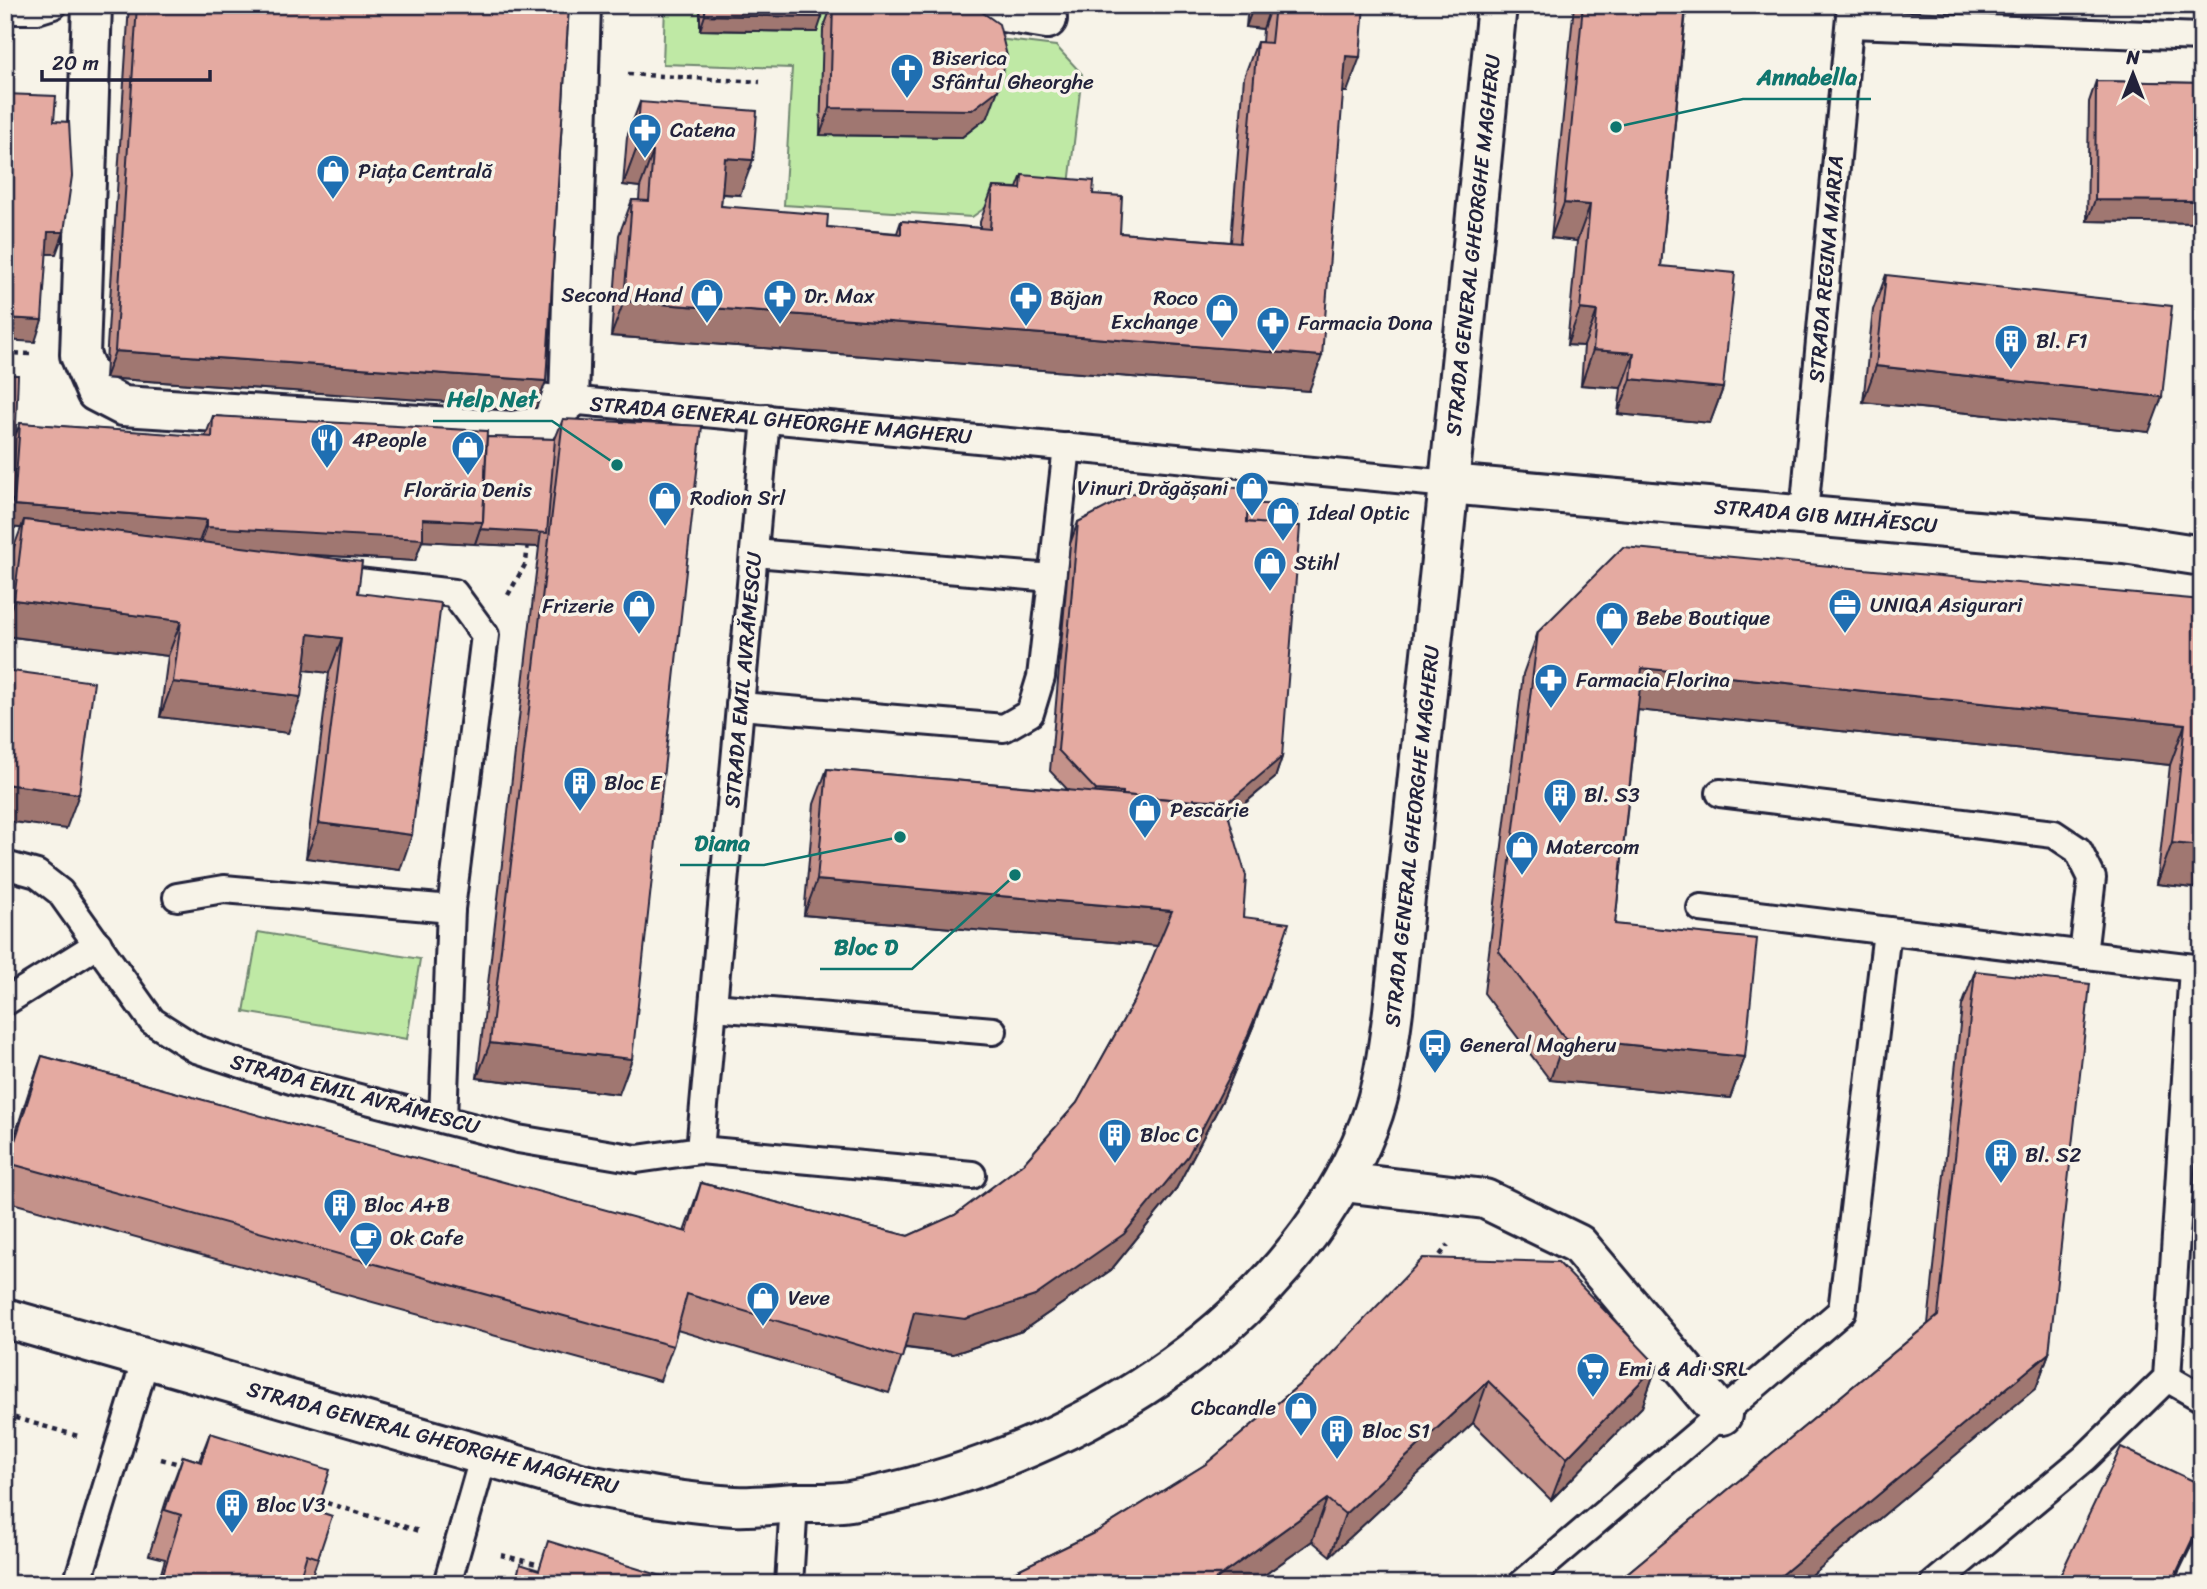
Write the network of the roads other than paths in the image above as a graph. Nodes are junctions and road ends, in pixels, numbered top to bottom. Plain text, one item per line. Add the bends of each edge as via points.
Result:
1 (54, 5) edge
2 (92, 5) edge
3 (580, 5) edge
4 (998, 5) edge
5 (1497, 5) edge
6 (5, 10) edge
7 (1850, 14) edge
8 (1047, 19) dead end
9 (2202, 37) edge
10 (553, 398) junction
11 (766, 418) junction
12 (1067, 447) junction
13 (1450, 484) junction
14 (1804, 514) junction
15 (5, 540) edge
16 (73, 548) edge
17 (754, 553) junction
18 (2202, 556) edge
19 (304, 576) edge
20 (1052, 578) junction
21 (740, 706) junction
22 (1720, 793) dead end
23 (5, 866) edge
24 (177, 897) dead end
25 (1701, 908) dead end
26 (451, 909) junction
27 (1887, 931) junction
28 (98, 944) junction
29 (2083, 955) junction
30 (2198, 969) edge
31 (5, 1002) edge
32 (713, 1007) junction
33 (993, 1031) dead end
34 (443, 1119) junction
35 (700, 1150) junction
36 (972, 1175) dead end
37 (1343, 1182) junction
38 (5, 1318) edge
39 (146, 1358) junction
40 (2167, 1378) junction
41 (2202, 1398) edge
42 (1722, 1415) junction
43 (484, 1455) junction
44 (794, 1503) junction
45 (77, 1584) edge
46 (447, 1584) edge
47 (789, 1584) edge
48 (1522, 1584) edge
49 (1934, 1584) edge

1 - 6 lane
2 - 10 street, STRADA GENERAL GHEORGHE MAGHERU via 80,355 96,392 123,406 513,430 536,427
3 - 10 street
4 - 8 street via 1003,12
5 - 13 street, STRADA GENERAL GHEORGHE MAGHERU
7 - 9 lane, STRADA REGINA MARIA
7 - 14 lane, STRADA REGINA MARIA
10 - 11 lane, STRADA GENERAL GHEORGHE MAGHERU
11 - 12 lane, STRADA GENERAL GHEORGHE MAGHERU
11 - 17 lane, STRADA EMIL AVRĂMESCU
12 - 13 lane, STRADA GENERAL GHEORGHE MAGHERU
12 - 20 lane
13 - 14 street, STRADA GIB MIHĂESCU
13 - 37 street, STRADA GENERAL GHEORGHE MAGHERU via 1386,1063 1370,1124
14 - 18 street, STRADA GIB MIHĂESCU via 2124,544
15 - 16 lane
17 - 20 lane
17 - 21 lane, STRADA EMIL AVRĂMESCU
19 - 26 lane via 454,593 485,635
20 - 21 lane via 1041,677 1030,713 1004,728
21 - 32 lane, STRADA EMIL AVRĂMESCU
22 - 29 lane via 2054,834 2078,850 2092,878
23 - 28 lane, STRADA EMIL AVRĂMESCU via 37,874 60,892
24 - 26 lane via 224,889
25 - 27 lane
26 - 34 lane
27 - 29 lane
27 - 42 lane via 1842,1311
28 - 31 lane
28 - 34 lane, STRADA EMIL AVRĂMESCU via 152,1021 196,1049 298,1083
29 - 30 lane
30 - 40 lane
32 - 33 lane
32 - 35 lane, STRADA EMIL AVRĂMESCU
34 - 35 lane, STRADA EMIL AVRĂMESCU via 518,1139 637,1159
35 - 36 lane, STRADA EMIL AVRĂMESCU
37 - 42 street via 1485,1199 1578,1244
37 - 44 street, STRADA GENERAL GHEORGHE MAGHERU via 1308,1237 1251,1300 1178,1364 1073,1429 967,1474 848,1502
38 - 39 street, STRADA GENERAL GHEORGHE MAGHERU
39 - 43 street, STRADA GENERAL GHEORGHE MAGHERU
39 - 45 lane
40 - 41 lane
40 - 49 lane via 2085,1458
42 - 48 lane
43 - 44 street, STRADA GENERAL GHEORGHE MAGHERU via 587,1485 661,1499 736,1506
43 - 46 lane
44 - 47 lane

